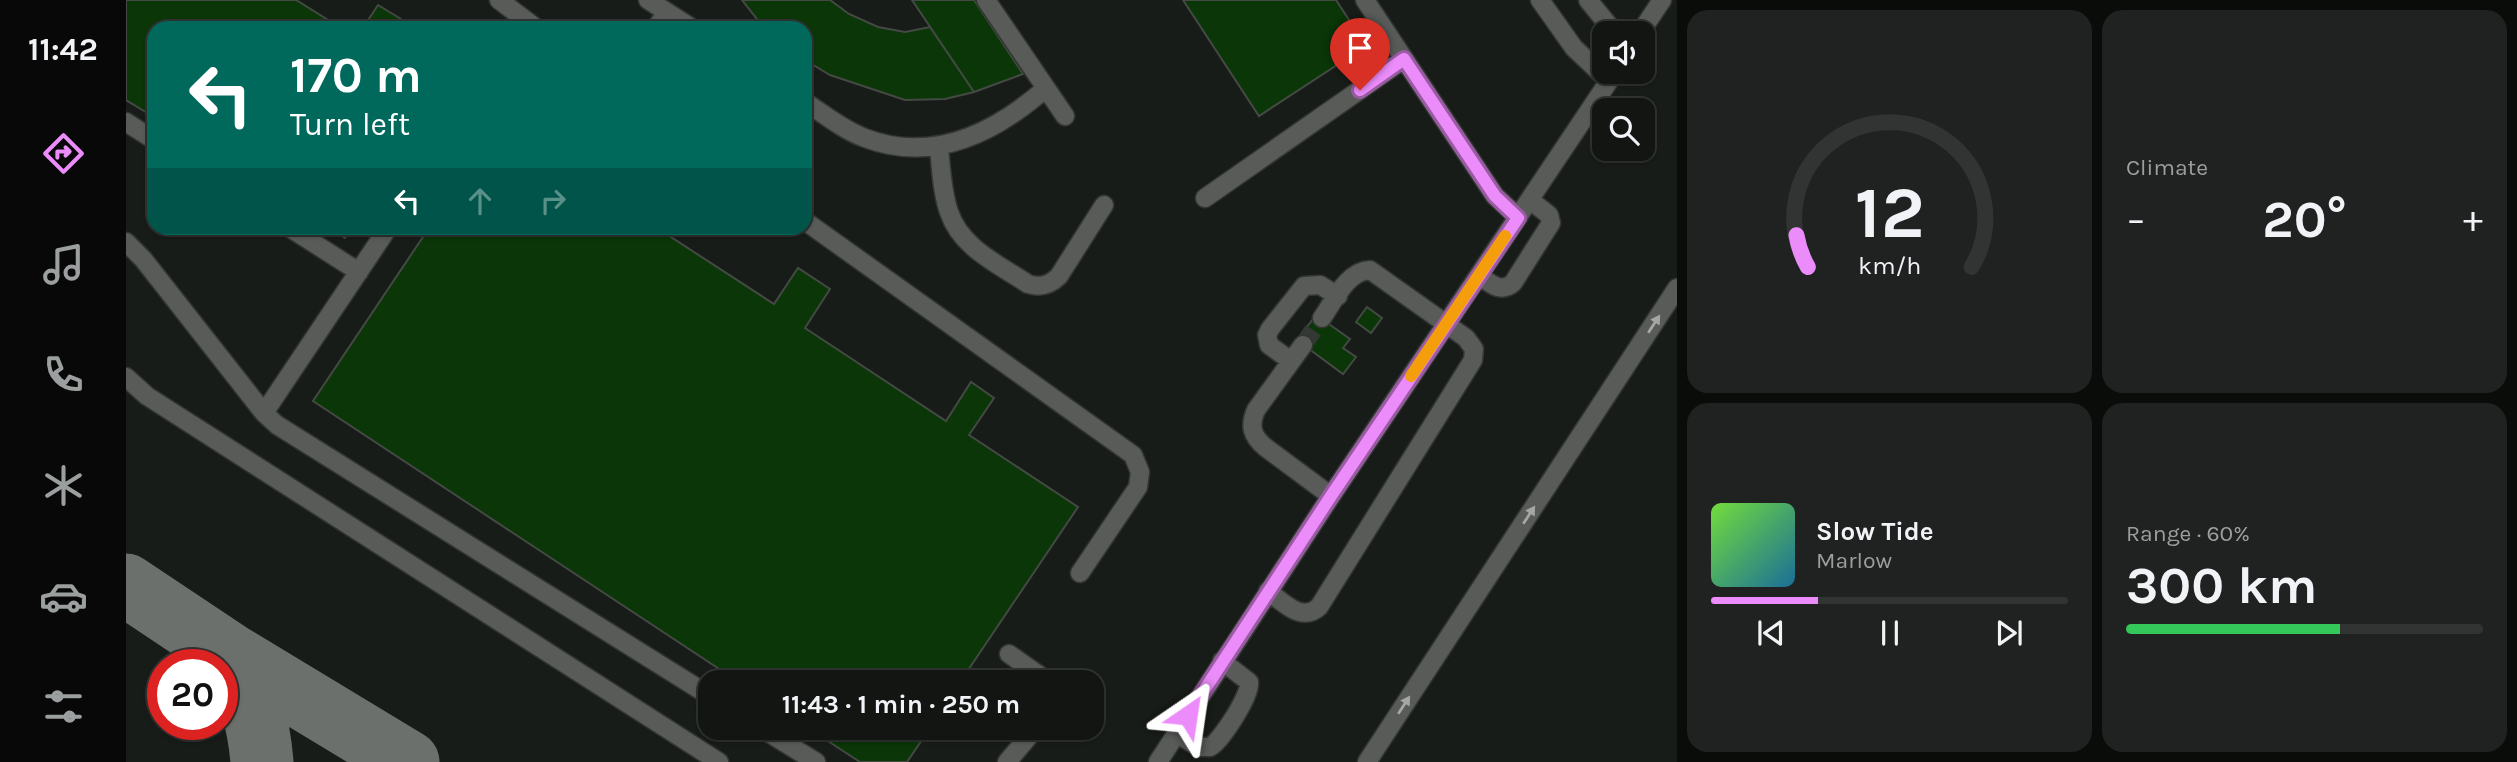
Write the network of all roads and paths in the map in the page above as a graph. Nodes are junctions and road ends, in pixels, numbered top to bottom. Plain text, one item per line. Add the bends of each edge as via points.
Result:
1 (499, 0) edge
2 (648, 0) edge
3 (986, 0) edge
4 (1365, 0) edge
5 (1540, 0) edge
6 (1588, 0) edge
7 (1662, 0) edge
8 (667, 12) junction
9 (527, 21) edge
10 (661, 21) edge
11 (681, 21) edge
12 (1605, 21) edge
13 (1648, 21) edge
14 (1404, 59) junction
15 (1592, 61) edge
16 (1607, 84) edge
17 (1046, 88) junction
18 (812, 106) edge
19 (1065, 116) dead end
20 (126, 122) edge
21 (147, 136) edge
22 (939, 147) junction
23 (1205, 198) dead end
24 (1530, 200) junction
25 (1104, 205) dead end
26 (1518, 218) junction
27 (812, 226) edge
28 (301, 235) edge
29 (383, 235) edge
30 (126, 242) edge
31 (359, 272) junction
32 (1479, 275) junction
33 (1677, 288) edge
34 (1338, 296) junction
35 (1322, 318) tunnel mouth
36 (1446, 324) junction
37 (1303, 345) tunnel mouth
38 (1291, 362) junction
39 (126, 377) edge
40 (264, 413) junction
41 (1331, 496) junction
42 (1080, 573) dead end
43 (1268, 591) junction
44 (1009, 654) dead end
45 (1222, 662) junction
46 (1032, 670) edge
47 (698, 689) edge
48 (1176, 733) junction
49 (780, 740) edge
50 (1026, 740) edge
51 (719, 762) edge
52 (816, 762) edge
53 (1007, 762) edge
54 (1158, 762) edge
55 (1367, 762) edge

1 - 9 lane
2 - 8 lane
3 - 17 lane
4 - 14 lane
5 - 15 lane via 1574,48
6 - 12 lane
7 - 13 lane
8 - 10 lane
8 - 11 lane
14 - 23 lane
14 - 26 lane via 1495,196
16 - 24 lane
17 - 19 lane
17 - 22 lane via 997,124
18 - 22 lane via 863,138 897,147
20 - 21 lane
22 - 25 lane via 945,197 955,226 974,249 1028,284 1049,284 1059,276
24 - 26 lane
24 - 32 lane via 1552,223 1513,283 1500,288
26 - 32 lane
27 - 42 lane via 1133,454 1140,472 1138,487
28 - 31 lane
29 - 31 lane
30 - 40 lane
31 - 40 lane
32 - 36 lane
55 -> 33 lane
34 - 35 lane
34 - 36 lane via 1351,276 1370,270
34 - 38 lane via 1320,285 1304,286 1270,329 1269,345
36 - 41 lane
36 - 43 lane via 1471,343 1471,365 1319,607 1309,613 1298,612
37 - 38 lane
38 - 41 lane via 1256,410 1252,430 1256,440
39 - 51 lane via 159,404
40 - 47 lane via 284,430
41 - 43 lane
43 - 45 lane
44 - 46 lane
45 - 48 lane
45 - 48 lane via 1249,682 1246,697 1210,747 1198,747
48 - 54 lane
49 - 52 lane
50 - 53 lane

